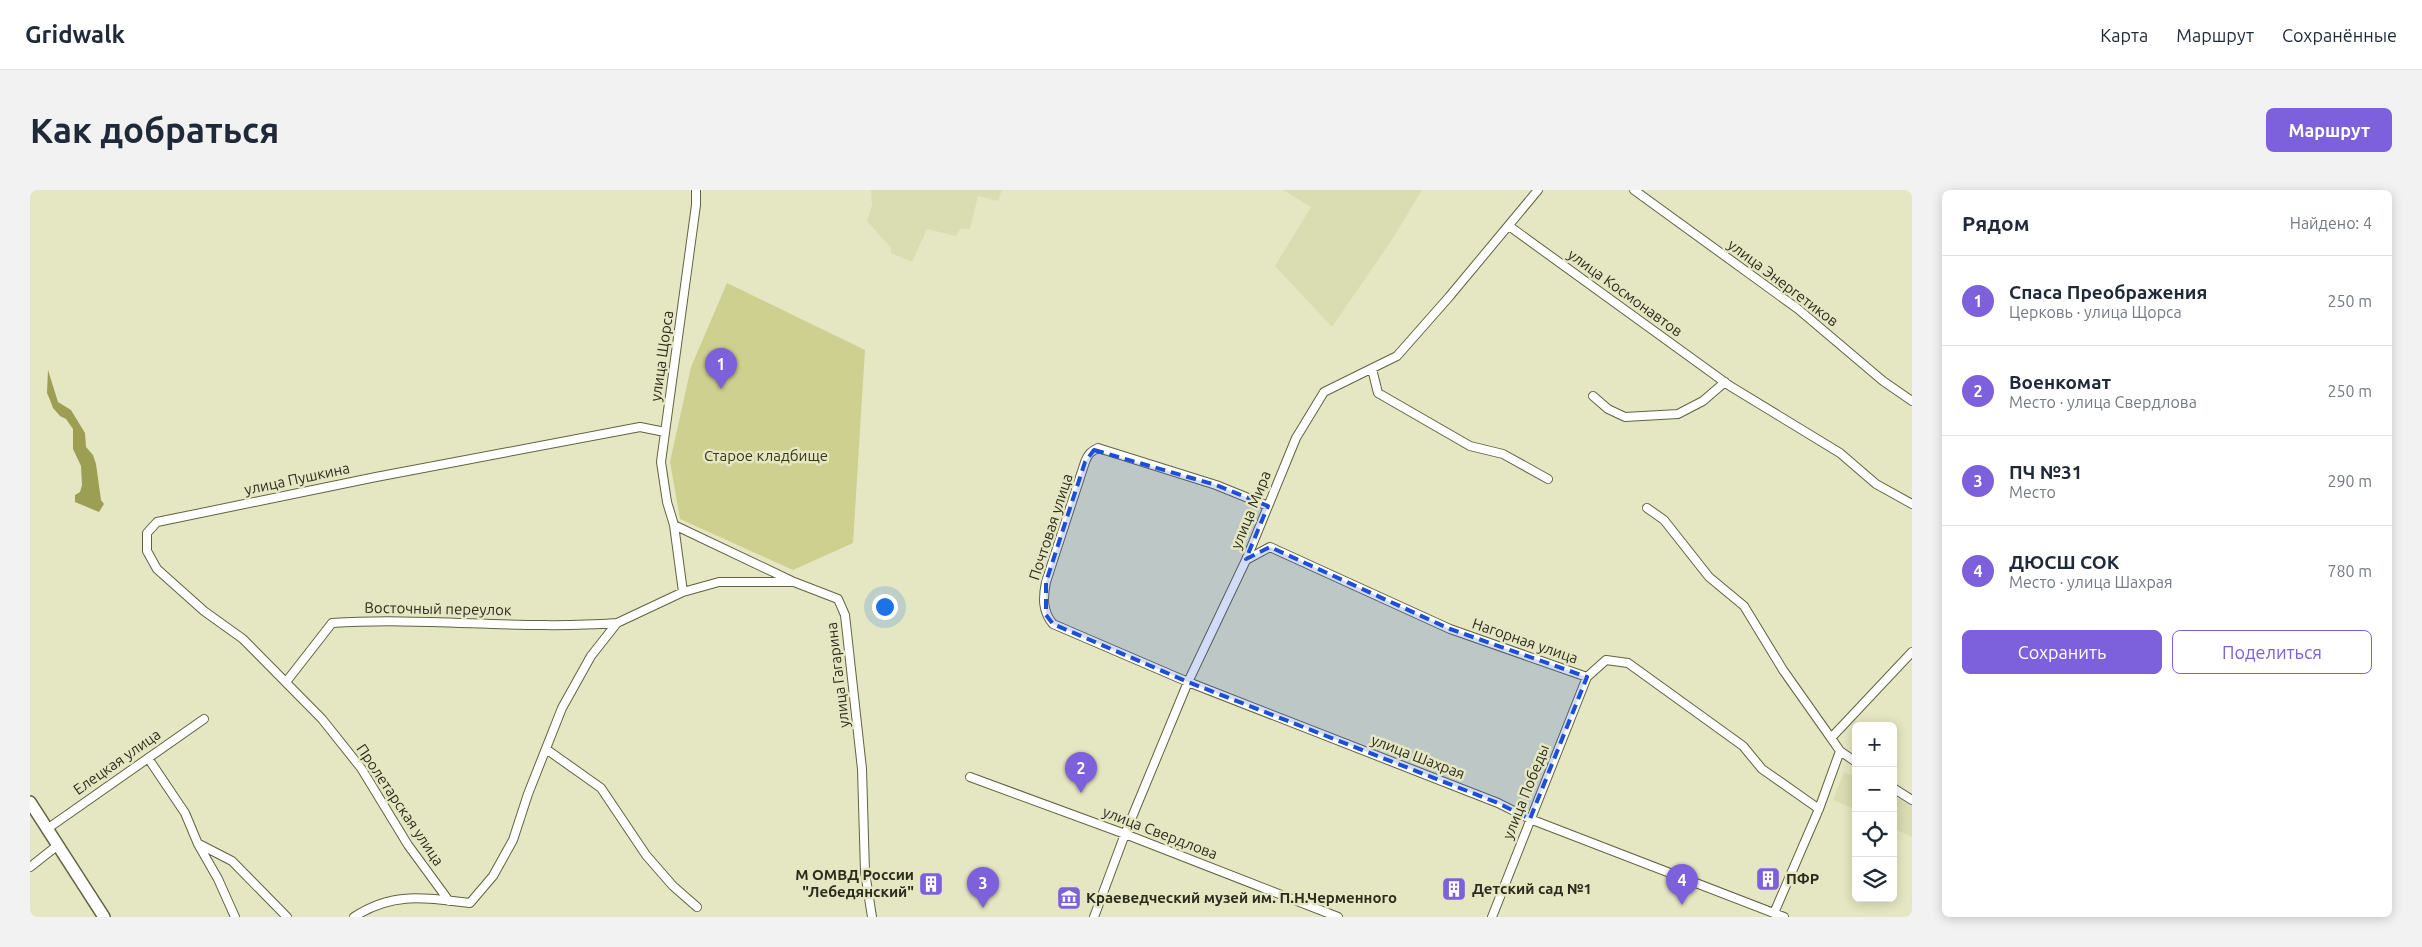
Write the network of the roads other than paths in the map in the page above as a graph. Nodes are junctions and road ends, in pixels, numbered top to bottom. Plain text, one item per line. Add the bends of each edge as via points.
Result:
1 (696, 190) edge
2 (1538, 190) edge
3 (1634, 190) edge
4 (1509, 226) junction
5 (1372, 368) junction
6 (1725, 382) junction
7 (1593, 396) dead end
8 (1912, 401) edge
9 (664, 432) junction
10 (1548, 479) dead end
11 (1912, 504) edge
12 (1268, 506) junction
13 (1648, 508) dead end
14 (674, 525) junction
15 (1246, 560) junction
16 (794, 582) junction
17 (683, 592) junction
18 (1046, 615) joint
19 (617, 623) junction
20 (1912, 652) edge
21 (1587, 677) junction
22 (286, 682) junction
23 (1188, 682) junction
24 (204, 720) dead end
25 (1831, 738) junction
26 (546, 748) junction
27 (1840, 751) junction
28 (148, 758) junction
29 (1852, 759) edge
30 (970, 777) dead end
31 (1897, 791) edge
32 (1912, 800) edge
33 (30, 802) edge
34 (1820, 809) junction
35 (1530, 819) junction
36 (47, 829) junction
37 (1125, 834) junction
38 (198, 844) junction
39 (58, 846) junction
40 (30, 867) edge
41 (450, 901) junction
42 (697, 907) dead end
43 (1774, 913) junction
44 (104, 917) edge
45 (235, 917) edge
46 (286, 917) edge
47 (354, 917) edge
48 (872, 917) edge
49 (1094, 917) edge
50 (1338, 917) edge
51 (1492, 917) edge
52 (1784, 917) edge

1 - 9 street, улица Щорса
2 - 4 street, улица Мира
3 - 8 street, улица Энергетиков via 1798,309
4 - 5 street, улица Мира via 1397,356
4 - 6 street, улица Космонавтов
5 - 10 street via 1378,393 1385,398 1470,446 1504,454
5 - 12 street, улица Мира via 1324,392 1296,438
6 - 7 street via 1703,401 1678,414 1625,417 1608,409
6 - 11 street, улица Космонавтов via 1840,453 1876,484
9 - 14 street, улица Щорса via 661,462
9 - 22 street, улица Пушкина via 640,427 376,476 156,522 147,533 147,551 158,570 243,639
12 - 15 street, улица Мира
12 - 18 street, Почтовая улица via 1098,448 1088,454 1046,582 1043,596
13 - 25 street via 1664,520 1709,577 1744,606 1783,670
14 - 16 street
14 - 17 street, улица Щорса
15 - 21 street, Нагорная улица via 1270,547 1277,549 1450,629
15 - 23 street, улица Мира
16 - 17 street, улица Гагарина via 719,582
16 - 48 street, улица Гагарина via 838,599 845,615 862,770 865,872
17 - 19 street, улица Гагарина
18 - 23 street, улица Шахрая via 1053,624
19 - 22 street, Восточный переулок via 332,623
19 - 26 street, улица Гагарина via 591,656 562,708
20 - 25 street
21 - 34 street, Нагорная улица via 1606,660 1628,663 1743,746 1762,769
21 - 35 street, улица Победы
22 - 41 street, Пролетарская улица via 322,719 361,768 408,845
23 - 35 street, улица Шахрая via 1498,802
23 - 37 street, улица Мира
24 - 28 street, Елецкая улица
25 - 27 street
26 - 41 street, улица Гагарина via 513,840 493,876 470,903
26 - 42 street via 601,788 646,855
27 - 29 street
27 - 34 street
28 - 36 street, Елецкая улица
28 - 38 street via 185,813
30 - 37 street, улица Свердлова
31 - 32 street
33 - 36 main road
34 - 43 street
35 - 43 street, улица Шахрая
35 - 51 street, улица Победы
36 - 39 main road
37 - 49 street, улица Мира
37 - 50 street, улица Свердлова
38 - 45 street
38 - 46 street via 232,861
39 - 40 street
39 - 44 main road
41 - 47 street, улица Гагарина via 397,898
43 - 52 street, улица Шахрая

